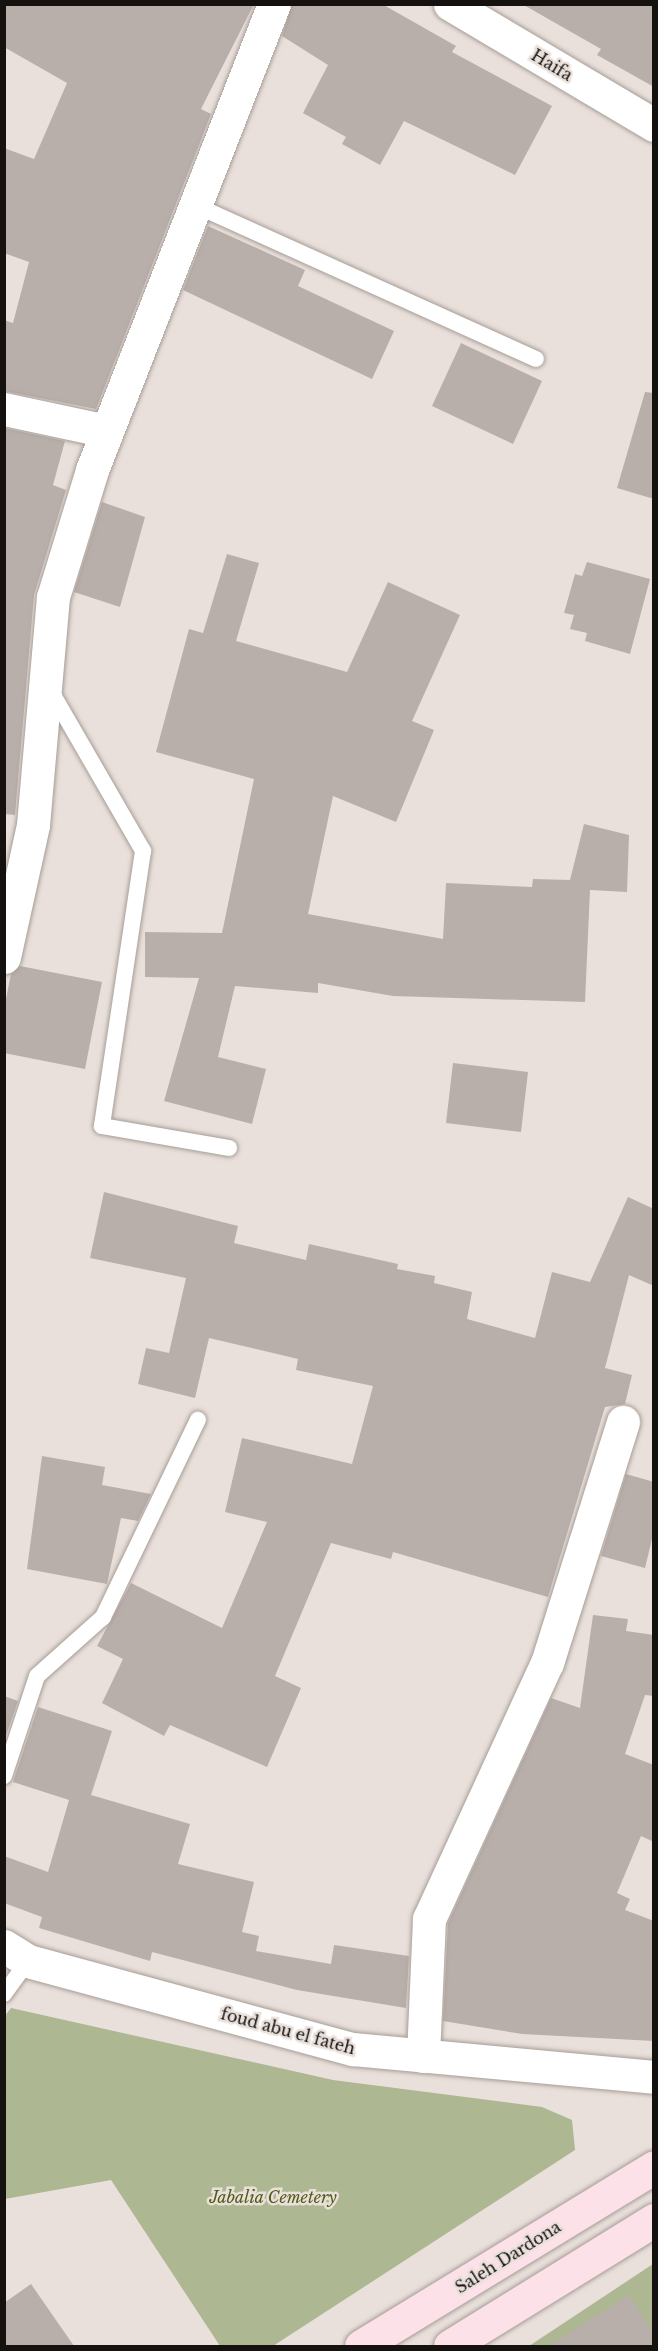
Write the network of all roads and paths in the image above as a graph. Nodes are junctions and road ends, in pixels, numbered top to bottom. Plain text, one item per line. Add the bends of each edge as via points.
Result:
1 (274, 4) edge
2 (450, 4) edge
3 (654, 126) edge
4 (195, 205) junction
5 (536, 359) dead end
6 (4, 409) edge
7 (107, 432) junction
8 (44, 680) junction
9 (4, 957) edge
10 (229, 1148) dead end
11 (198, 1420) dead end
12 (623, 1422) dead end
13 (4, 1776) edge
14 (16, 1953) edge
15 (4, 1994) edge
16 (423, 2056) junction
17 (654, 2077) edge
18 (654, 2167) edge
19 (654, 2220) edge
20 (361, 2346) edge
21 (450, 2346) edge

1 - 4 street
2 - 3 street, Haifa
4 - 5 lane
4 - 7 street
6 - 7 street
7 - 8 street via 53,597
8 - 9 street via 33,825
8 - 10 lane via 143,851 102,1126
11 - 13 lane via 103,1617 38,1676
12 - 16 street via 547,1663 429,1919
14 - 15 lane
14 - 16 street, foud abu el fateh via 353,2049
16 - 17 street, foud abu el fateh
18 - 20 street, Saleh Dardona
19 - 21 street

